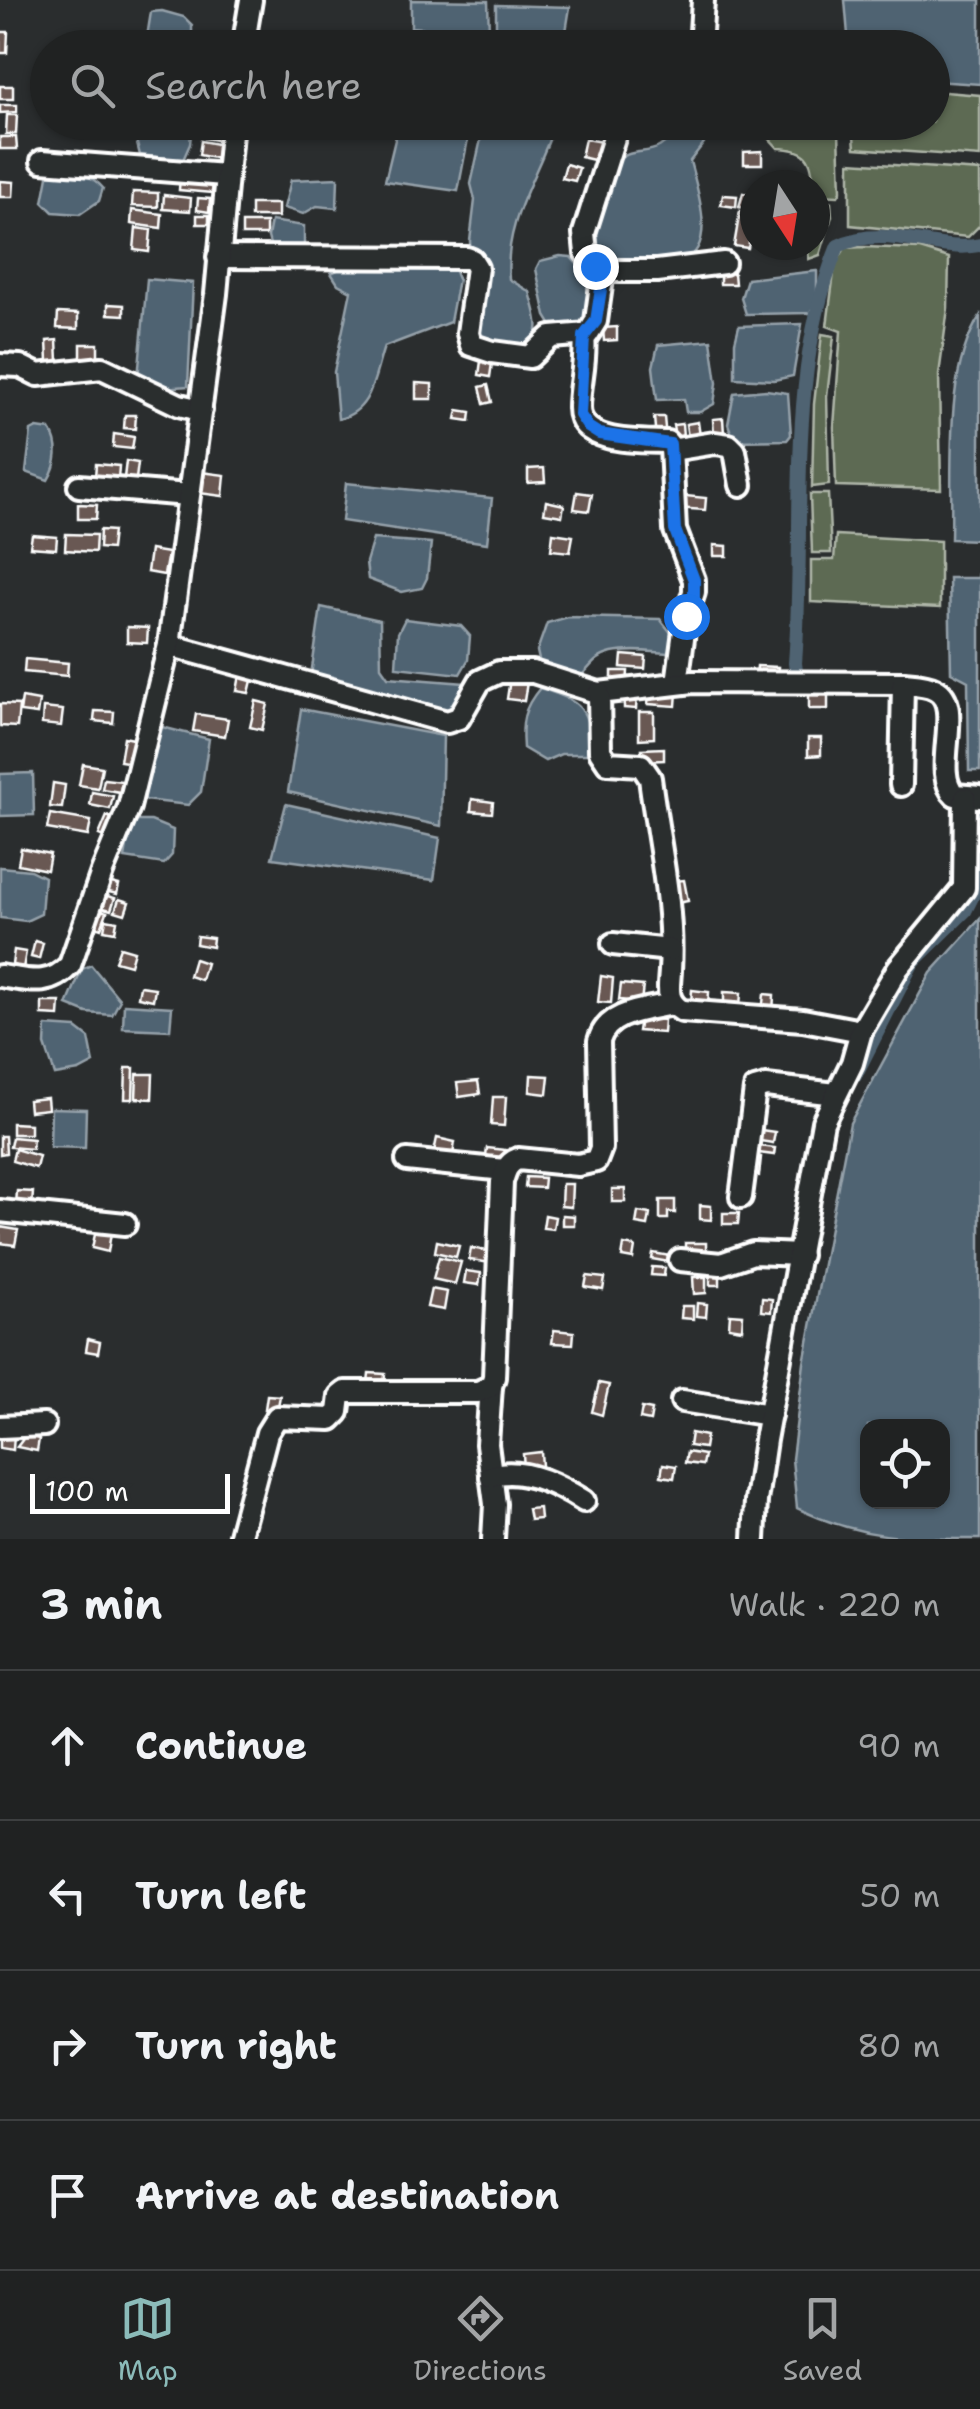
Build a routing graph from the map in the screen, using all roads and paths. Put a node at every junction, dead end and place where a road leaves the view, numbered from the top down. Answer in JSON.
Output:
{"nodes":[{"id":1,"x":251,"y":0,"type":"edge"},
{"id":2,"x":704,"y":0,"type":"edge"},
{"id":3,"x":246,"y":30,"type":"edge"},
{"id":4,"x":702,"y":30,"type":"edge"},
{"id":5,"x":230,"y":140,"type":"edge"},
{"id":6,"x":614,"y":140,"type":"edge"},
{"id":7,"x":42,"y":161,"type":"dead end"},
{"id":8,"x":225,"y":175,"type":"junction"},
{"id":9,"x":218,"y":258,"type":"junction"},
{"id":10,"x":724,"y":262,"type":"dead end"},
{"id":11,"x":603,"y":271,"type":"junction"},
{"id":12,"x":584,"y":336,"type":"junction"},
{"id":13,"x":0,"y":365,"type":"edge"},
{"id":14,"x":200,"y":410,"type":"junction"},
{"id":15,"x":672,"y":450,"type":"junction"},
{"id":16,"x":741,"y":485,"type":"dead end"},
{"id":17,"x":79,"y":486,"type":"dead end"},
{"id":18,"x":188,"y":495,"type":"junction"},
{"id":19,"x":169,"y":645,"type":"junction"},
{"id":20,"x":677,"y":682,"type":"junction"},
{"id":21,"x":902,"y":683,"type":"junction"},
{"id":22,"x":600,"y":693,"type":"junction"},
{"id":23,"x":901,"y":785,"type":"dead end"},
{"id":24,"x":973,"y":797,"type":"edge"},
{"id":25,"x":614,"y":944,"type":"dead end"},
{"id":26,"x":670,"y":950,"type":"junction"},
{"id":27,"x":0,"y":976,"type":"edge"},
{"id":28,"x":672,"y":1004,"type":"junction"},
{"id":29,"x":861,"y":1032,"type":"junction"},
{"id":30,"x":836,"y":1094,"type":"junction"},
{"id":31,"x":407,"y":1160,"type":"dead end"},
{"id":32,"x":505,"y":1170,"type":"junction"},
{"id":33,"x":742,"y":1197,"type":"dead end"},
{"id":34,"x":0,"y":1211,"type":"edge"},
{"id":35,"x":125,"y":1224,"type":"dead end"},
{"id":36,"x":800,"y":1255,"type":"junction"},
{"id":37,"x":680,"y":1260,"type":"dead end"},
{"id":38,"x":491,"y":1386,"type":"junction"},
{"id":39,"x":682,"y":1401,"type":"dead end"},
{"id":40,"x":770,"y":1414,"type":"junction"},
{"id":41,"x":44,"y":1424,"type":"dead end"},
{"id":42,"x":0,"y":1427,"type":"edge"},
{"id":43,"x":491,"y":1476,"type":"junction"},
{"id":44,"x":584,"y":1501,"type":"dead end"},
{"id":45,"x":238,"y":1539,"type":"edge"},
{"id":46,"x":494,"y":1539,"type":"edge"},
{"id":47,"x":754,"y":1539,"type":"edge"}],
"edges":[{"from":1,"to":3,"type":"street"},
{"from":2,"to":4,"type":"street"},
{"from":5,"to":8,"type":"street"},
{"from":6,"to":11,"type":"street"},
{"from":7,"to":8,"type":"street"},
{"from":8,"to":9,"type":"street"},
{"from":9,"to":12,"type":"street"},
{"from":9,"to":14,"type":"street"},
{"from":10,"to":11,"type":"street"},
{"from":11,"to":12,"type":"street"},
{"from":12,"to":15,"type":"street"},
{"from":13,"to":14,"type":"street"},
{"from":14,"to":18,"type":"street"},
{"from":15,"to":16,"type":"street"},
{"from":15,"to":20,"type":"street"},
{"from":17,"to":18,"type":"street"},
{"from":18,"to":19,"type":"street"},
{"from":19,"to":22,"type":"street"},
{"from":19,"to":27,"type":"street"},
{"from":20,"to":21,"type":"street"},
{"from":20,"to":22,"type":"street"},
{"from":21,"to":23,"type":"street"},
{"from":21,"to":24,"type":"street"},
{"from":22,"to":26,"type":"street"},
{"from":24,"to":29,"type":"street"},
{"from":25,"to":26,"type":"street"},
{"from":26,"to":28,"type":"street"},
{"from":28,"to":29,"type":"street"},
{"from":28,"to":32,"type":"street"},
{"from":29,"to":30,"type":"street"},
{"from":30,"to":33,"type":"street"},
{"from":30,"to":36,"type":"street"},
{"from":31,"to":32,"type":"street"},
{"from":32,"to":38,"type":"street"},
{"from":34,"to":35,"type":"street"},
{"from":36,"to":37,"type":"street"},
{"from":36,"to":40,"type":"street"},
{"from":38,"to":43,"type":"street"},
{"from":38,"to":45,"type":"street"},
{"from":39,"to":40,"type":"street"},
{"from":40,"to":47,"type":"street"},
{"from":41,"to":42,"type":"street"},
{"from":43,"to":44,"type":"street"},
{"from":43,"to":46,"type":"street"}]}
